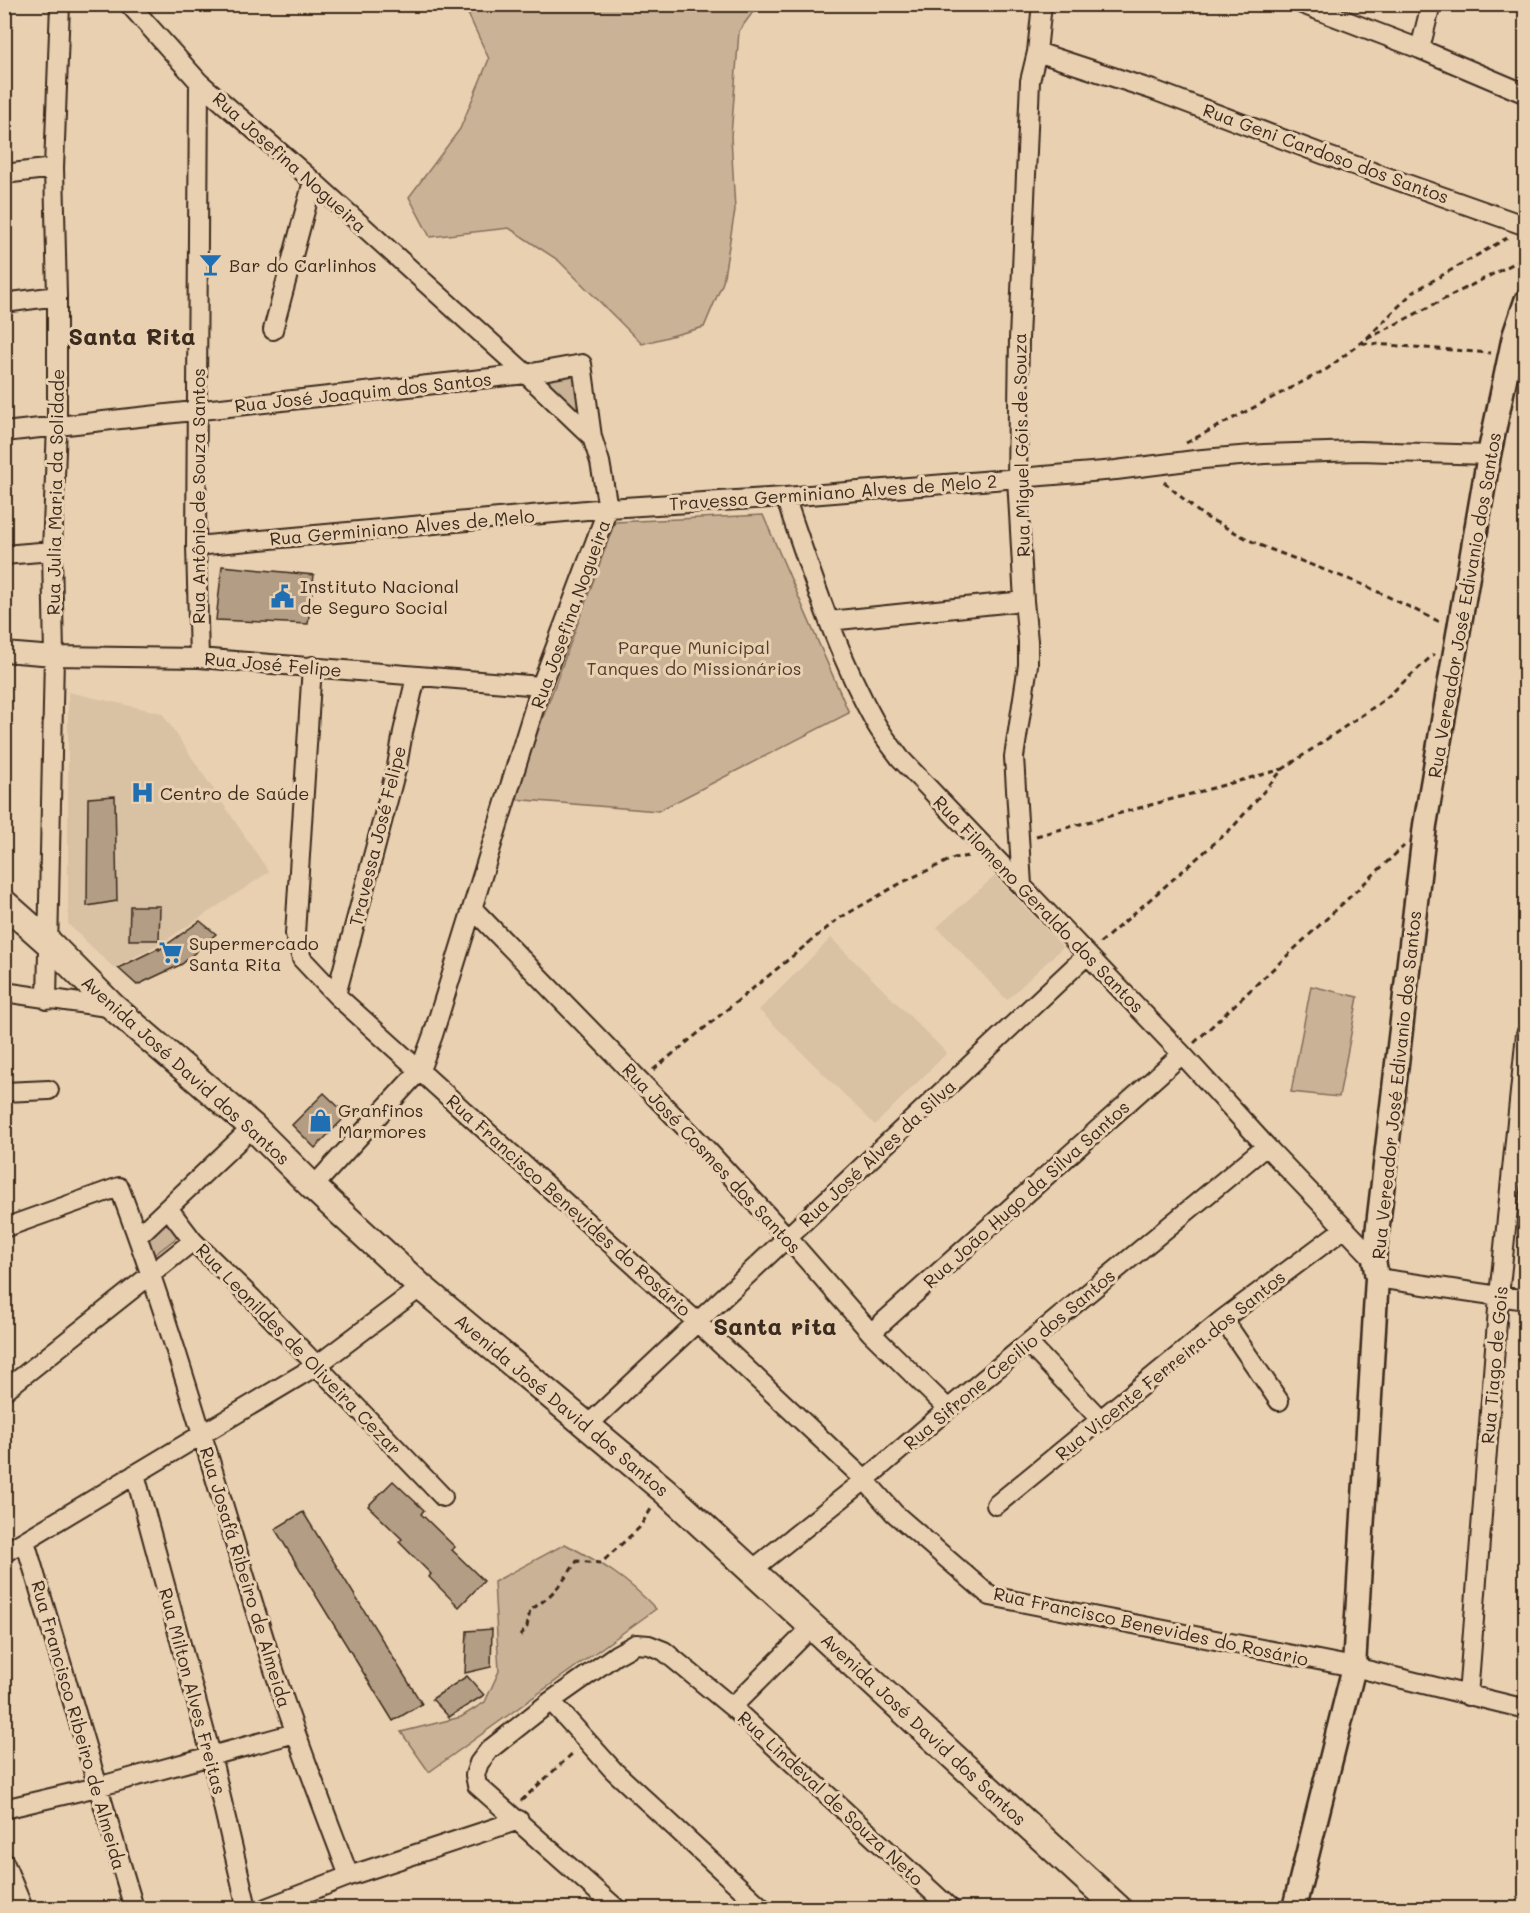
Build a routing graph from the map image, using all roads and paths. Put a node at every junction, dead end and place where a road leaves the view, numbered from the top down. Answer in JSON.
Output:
{"nodes":[{"id":1,"x":60,"y":4,"type":"edge"},
{"id":2,"x":129,"y":4,"type":"edge"},
{"id":3,"x":1042,"y":4,"type":"edge"},
{"id":4,"x":1302,"y":4,"type":"edge"},
{"id":5,"x":1431,"y":4,"type":"edge"},
{"id":6,"x":1420,"y":49,"type":"junction"},
{"id":7,"x":1037,"y":52,"type":"junction"},
{"id":8,"x":199,"y":82,"type":"junction"},
{"id":9,"x":1526,"y":94,"type":"edge"},
{"id":10,"x":54,"y":168,"type":"junction"},
{"id":11,"x":4,"y":174,"type":"edge"},
{"id":12,"x":313,"y":181,"type":"junction"},
{"id":13,"x":1521,"y":229,"type":"edge"},
{"id":14,"x":1526,"y":257,"type":"edge"},
{"id":15,"x":57,"y":296,"type":"junction"},
{"id":16,"x":1526,"y":301,"type":"edge"},
{"id":17,"x":4,"y":303,"type":"edge"},
{"id":18,"x":273,"y":330,"type":"dead end"},
{"id":19,"x":1360,"y":343,"type":"junction"},
{"id":20,"x":1510,"y":353,"type":"junction"},
{"id":21,"x":526,"y":374,"type":"junction"},
{"id":22,"x":198,"y":410,"type":"junction"},
{"id":23,"x":57,"y":426,"type":"junction"},
{"id":24,"x":4,"y":432,"type":"edge"},
{"id":25,"x":592,"y":437,"type":"junction"},
{"id":26,"x":1184,"y":445,"type":"dead end"},
{"id":27,"x":1489,"y":455,"type":"junction"},
{"id":28,"x":1017,"y":478,"type":"junction"},
{"id":29,"x":1161,"y":479,"type":"dead end"},
{"id":30,"x":785,"y":497,"type":"junction"},
{"id":31,"x":608,"y":508,"type":"junction"},
{"id":32,"x":196,"y":546,"type":"junction"},
{"id":33,"x":52,"y":551,"type":"junction"},
{"id":34,"x":4,"y":555,"type":"edge"},
{"id":35,"x":1024,"y":601,"type":"junction"},
{"id":36,"x":1461,"y":611,"type":"junction"},
{"id":37,"x":829,"y":621,"type":"junction"},
{"id":38,"x":4,"y":652,"type":"edge"},
{"id":39,"x":1435,"y":653,"type":"dead end"},
{"id":40,"x":54,"y":656,"type":"junction"},
{"id":41,"x":199,"y":658,"type":"junction"},
{"id":42,"x":312,"y":666,"type":"junction"},
{"id":43,"x":416,"y":677,"type":"junction"},
{"id":44,"x":542,"y":686,"type":"junction"},
{"id":45,"x":1283,"y":769,"type":"junction"},
{"id":46,"x":1425,"y":825,"type":"junction"},
{"id":47,"x":1019,"y":840,"type":"junction"},
{"id":48,"x":991,"y":854,"type":"junction"},
{"id":49,"x":1022,"y":885,"type":"junction"},
{"id":50,"x":4,"y":903,"type":"edge"},
{"id":51,"x":473,"y":909,"type":"junction"},
{"id":52,"x":49,"y":943,"type":"junction"},
{"id":53,"x":1087,"y":954,"type":"junction"},
{"id":54,"x":4,"y":992,"type":"edge"},
{"id":55,"x":336,"y":995,"type":"junction"},
{"id":56,"x":47,"y":1000,"type":"junction"},
{"id":57,"x":114,"y":1008,"type":"junction"},
{"id":58,"x":1526,"y":1035,"type":"edge"},
{"id":59,"x":1182,"y":1054,"type":"junction"},
{"id":60,"x":420,"y":1070,"type":"junction"},
{"id":61,"x":640,"y":1081,"type":"junction"},
{"id":62,"x":49,"y":1090,"type":"dead end"},
{"id":63,"x":4,"y":1092,"type":"edge"},
{"id":64,"x":253,"y":1127,"type":"junction"},
{"id":65,"x":1266,"y":1146,"type":"junction"},
{"id":66,"x":1518,"y":1171,"type":"edge"},
{"id":67,"x":313,"y":1187,"type":"junction"},
{"id":68,"x":168,"y":1208,"type":"junction"},
{"id":69,"x":4,"y":1228,"type":"edge"},
{"id":70,"x":1346,"y":1228,"type":"junction"},
{"id":71,"x":138,"y":1236,"type":"junction"},
{"id":72,"x":787,"y":1237,"type":"junction"},
{"id":73,"x":193,"y":1241,"type":"junction"},
{"id":74,"x":1376,"y":1269,"type":"junction"},
{"id":75,"x":150,"y":1274,"type":"junction"},
{"id":76,"x":421,"y":1287,"type":"junction"},
{"id":77,"x":1499,"y":1296,"type":"junction"},
{"id":78,"x":1526,"y":1299,"type":"edge"},
{"id":79,"x":1223,"y":1319,"type":"junction"},
{"id":80,"x":697,"y":1322,"type":"junction"},
{"id":81,"x":871,"y":1333,"type":"junction"},
{"id":82,"x":1028,"y":1343,"type":"junction"},
{"id":83,"x":316,"y":1366,"type":"junction"},
{"id":84,"x":4,"y":1392,"type":"edge"},
{"id":85,"x":1279,"y":1401,"type":"dead end"},
{"id":86,"x":948,"y":1409,"type":"junction"},
{"id":87,"x":1101,"y":1420,"type":"junction"},
{"id":88,"x":588,"y":1425,"type":"junction"},
{"id":89,"x":202,"y":1434,"type":"junction"},
{"id":90,"x":135,"y":1474,"type":"junction"},
{"id":91,"x":865,"y":1480,"type":"junction"},
{"id":92,"x":664,"y":1490,"type":"junction"},
{"id":93,"x":443,"y":1497,"type":"dead end"},
{"id":94,"x":996,"y":1505,"type":"dead end"},
{"id":95,"x":25,"y":1540,"type":"junction"},
{"id":96,"x":4,"y":1553,"type":"edge"},
{"id":97,"x":752,"y":1570,"type":"junction"},
{"id":98,"x":813,"y":1626,"type":"junction"},
{"id":99,"x":520,"y":1636,"type":"dead end"},
{"id":100,"x":1354,"y":1667,"type":"junction"},
{"id":101,"x":1468,"y":1696,"type":"junction"},
{"id":102,"x":551,"y":1701,"type":"junction"},
{"id":103,"x":732,"y":1707,"type":"junction"},
{"id":104,"x":1526,"y":1709,"type":"edge"},
{"id":105,"x":295,"y":1732,"type":"junction"},
{"id":106,"x":587,"y":1740,"type":"junction"},
{"id":107,"x":211,"y":1755,"type":"junction"},
{"id":108,"x":97,"y":1787,"type":"junction"},
{"id":109,"x":4,"y":1809,"type":"edge"},
{"id":110,"x":514,"y":1816,"type":"junction"},
{"id":111,"x":4,"y":1862,"type":"edge"},
{"id":112,"x":349,"y":1876,"type":"junction"},
{"id":113,"x":9,"y":1890,"type":"edge"},
{"id":114,"x":755,"y":1905,"type":"edge"},
{"id":115,"x":23,"y":1908,"type":"edge"},
{"id":116,"x":134,"y":1908,"type":"edge"},
{"id":117,"x":247,"y":1908,"type":"edge"},
{"id":118,"x":266,"y":1908,"type":"edge"},
{"id":119,"x":616,"y":1908,"type":"edge"},
{"id":120,"x":950,"y":1908,"type":"edge"},
{"id":121,"x":1118,"y":1908,"type":"edge"},
{"id":122,"x":1294,"y":1908,"type":"edge"}],
"edges":[{"from":1,"to":10,"type":"street","name":"Rua Julia Maria da Solidade"},
{"from":2,"to":8,"type":"street","name":"Rua Josefina Nogueira"},
{"from":3,"to":7,"type":"street","name":"Rua Miguel Góis de Souza"},
{"from":4,"to":6,"type":"street"},
{"from":5,"to":6,"type":"street"},
{"from":6,"to":9,"type":"street"},
{"from":7,"to":13,"type":"street","name":"Rua Geni Cardoso dos Santos"},
{"from":7,"to":28,"type":"street","name":"Rua Miguel Góis de Souza"},
{"from":8,"to":12,"type":"street","name":"Rua Josefina Nogueira"},
{"from":8,"to":22,"type":"street","name":"Rua Antônio de Souza Santos"},
{"from":10,"to":11,"type":"street"},
{"from":10,"to":15,"type":"street","name":"Rua Julia Maria da Solidade"},
{"from":12,"to":18,"type":"street"},
{"from":12,"to":21,"type":"street","name":"Rua Josefina Nogueira"},
{"from":13,"to":19,"type":"path"},
{"from":14,"to":19,"type":"path"},
{"from":15,"to":17,"type":"street"},
{"from":15,"to":23,"type":"street","name":"Rua Julia Maria da Solidade"},
{"from":16,"to":20,"type":"street","name":"Rua Vereador José Edivanio dos Santos"},
{"from":19,"to":20,"type":"path"},
{"from":19,"to":26,"type":"path"},
{"from":20,"to":27,"type":"street","name":"Rua Vereador José Edivanio dos Santos"},
{"from":21,"to":22,"type":"street","name":"Rua José Joaquim dos Santos"},
{"from":21,"to":25,"type":"street","name":"Rua Josefina Nogueira"},
{"from":21,"to":25,"type":"street","name":"Rua José Joaquim dos Santos"},
{"from":22,"to":23,"type":"street","name":"Rua José Joaquim dos Santos"},
{"from":22,"to":32,"type":"street","name":"Rua Antônio de Souza Santos"},
{"from":23,"to":24,"type":"street","name":"Rua José Joaquim dos Santos"},
{"from":23,"to":33,"type":"street","name":"Rua Julia Maria da Solidade"},
{"from":25,"to":31,"type":"street","name":"Rua Josefina Nogueira"},
{"from":27,"to":28,"type":"street","name":"Travessa Germiniano Alves de Melo 2"},
{"from":27,"to":36,"type":"street","name":"Rua Vereador José Edivanio dos Santos"},
{"from":28,"to":30,"type":"street","name":"Travessa Germiniano Alves de Melo 2"},
{"from":28,"to":35,"type":"street","name":"Rua Miguel Góis de Souza"},
{"from":29,"to":36,"type":"path"},
{"from":30,"to":31,"type":"street","name":"Travessa Germiniano Alves de Melo 2"},
{"from":30,"to":37,"type":"street","name":"Rua Filomeno Geraldo dos Santos"},
{"from":31,"to":32,"type":"street","name":"Rua Germiniano Alves de Melo"},
{"from":31,"to":44,"type":"street","name":"Rua Josefina Nogueira"},
{"from":32,"to":41,"type":"street","name":"Rua Antônio de Souza Santos"},
{"from":33,"to":34,"type":"street"},
{"from":33,"to":40,"type":"street","name":"Rua Julia Maria da Solidade"},
{"from":35,"to":37,"type":"street"},
{"from":35,"to":47,"type":"street","name":"Rua Miguel Góis de Souza"},
{"from":36,"to":46,"type":"street","name":"Rua Vereador José Edivanio dos Santos"},
{"from":37,"to":48,"type":"street","name":"Rua Filomeno Geraldo dos Santos"},
{"from":38,"to":40,"type":"street","name":"Rua José Felipe"},
{"from":39,"to":45,"type":"path"},
{"from":40,"to":41,"type":"street","name":"Rua José Felipe"},
{"from":40,"to":52,"type":"street","name":"Rua Julia Maria da Solidade"},
{"from":41,"to":42,"type":"street","name":"Rua José Felipe"},
{"from":42,"to":43,"type":"street","name":"Rua José Felipe"},
{"from":42,"to":55,"type":"street","name":"Rua Francisco Benevides do Rosário"},
{"from":43,"to":44,"type":"street","name":"Rua José Felipe"},
{"from":43,"to":55,"type":"street","name":"Travessa José Felipe"},
{"from":44,"to":51,"type":"street","name":"Rua Josefina Nogueira"},
{"from":45,"to":47,"type":"path"},
{"from":45,"to":53,"type":"path"},
{"from":46,"to":59,"type":"path"},
{"from":46,"to":74,"type":"street","name":"Rua Vereador José Edivanio dos Santos"},
{"from":47,"to":49,"type":"street","name":"Rua Miguel Góis de Souza"},
{"from":48,"to":49,"type":"street","name":"Rua Filomeno Geraldo dos Santos"},
{"from":48,"to":61,"type":"path"},
{"from":49,"to":53,"type":"street","name":"Rua Filomeno Geraldo dos Santos"},
{"from":50,"to":52,"type":"main road","name":"Avenida José David dos Santos"},
{"from":51,"to":60,"type":"street","name":"Rua Josefina Nogueira"},
{"from":51,"to":61,"type":"street","name":"Rua José Cosmes dos Santos"},
{"from":52,"to":56,"type":"street","name":"Rua Julia Maria da Solidade"},
{"from":52,"to":57,"type":"main road","name":"Avenida José David dos Santos"},
{"from":53,"to":59,"type":"street","name":"Rua Filomeno Geraldo dos Santos"},
{"from":53,"to":72,"type":"street","name":"Rua José Alves da Silva"},
{"from":54,"to":56,"type":"street"},
{"from":55,"to":60,"type":"street","name":"Rua Francisco Benevides do Rosário"},
{"from":56,"to":57,"type":"street"},
{"from":57,"to":64,"type":"main road","name":"Avenida José David dos Santos"},
{"from":58,"to":66,"type":"street","name":"Rua Tiago de Gois"},
{"from":59,"to":65,"type":"street","name":"Rua Filomeno Geraldo dos Santos"},
{"from":59,"to":81,"type":"street","name":"Rua João Hugo da Silva Santos"},
{"from":60,"to":67,"type":"street","name":"Rua Josefina Nogueira"},
{"from":60,"to":80,"type":"street","name":"Rua Francisco Benevides do Rosário"},
{"from":61,"to":72,"type":"street","name":"Rua José Cosmes dos Santos"},
{"from":62,"to":63,"type":"street"},
{"from":64,"to":67,"type":"main road","name":"Avenida José David dos Santos"},
{"from":64,"to":68,"type":"street"},
{"from":65,"to":70,"type":"street","name":"Rua Filomeno Geraldo dos Santos"},
{"from":65,"to":82,"type":"street","name":"Rua Sifrone Cecilio dos Santos"},
{"from":66,"to":77,"type":"street","name":"Rua Tiago de Gois"},
{"from":67,"to":76,"type":"main road","name":"Avenida José David dos Santos"},
{"from":68,"to":71,"type":"street"},
{"from":68,"to":73,"type":"street"},
{"from":69,"to":71,"type":"street","name":"Rua Josafá Ribeiro de Almeida"},
{"from":70,"to":74,"type":"street","name":"Rua Filomeno Geraldo dos Santos"},
{"from":70,"to":79,"type":"street","name":"Rua Vicente Ferreira dos Santos"},
{"from":71,"to":75,"type":"street","name":"Rua Josafá Ribeiro de Almeida"},
{"from":72,"to":80,"type":"street","name":"Rua José Alves da Silva"},
{"from":72,"to":81,"type":"street","name":"Rua José Cosmes dos Santos"},
{"from":73,"to":75,"type":"street","name":"Rua Leonildes de Oliveira Cezar"},
{"from":73,"to":83,"type":"street","name":"Rua Leonildes de Oliveira Cezar"},
{"from":74,"to":77,"type":"street"},
{"from":74,"to":100,"type":"street","name":"Rua Vereador José Edivanio dos Santos"},
{"from":75,"to":84,"type":"street","name":"Rua Leonildes de Oliveira Cezar"},
{"from":75,"to":89,"type":"street","name":"Rua Josafá Ribeiro de Almeida"},
{"from":76,"to":83,"type":"street"},
{"from":76,"to":88,"type":"main road","name":"Avenida José David dos Santos"},
{"from":77,"to":78,"type":"street"},
{"from":77,"to":101,"type":"street","name":"Rua Tiago de Gois"},
{"from":79,"to":85,"type":"street"},
{"from":79,"to":87,"type":"street","name":"Rua Vicente Ferreira dos Santos"},
{"from":80,"to":88,"type":"street","name":"Rua José Alves da Silva"},
{"from":80,"to":91,"type":"street","name":"Rua Francisco Benevides do Rosário"},
{"from":81,"to":86,"type":"street","name":"Rua José Cosmes dos Santos"},
{"from":82,"to":86,"type":"street","name":"Rua Sifrone Cecilio dos Santos"},
{"from":82,"to":87,"type":"street"},
{"from":83,"to":89,"type":"street"},
{"from":83,"to":93,"type":"street","name":"Rua Leonildes de Oliveira Cezar"},
{"from":86,"to":91,"type":"street","name":"Rua Sifrone Cecilio dos Santos"},
{"from":87,"to":94,"type":"street","name":"Rua Vicente Ferreira dos Santos"},
{"from":88,"to":92,"type":"main road","name":"Avenida José David dos Santos"},
{"from":89,"to":90,"type":"street"},
{"from":89,"to":105,"type":"street","name":"Rua Josafá Ribeiro de Almeida"},
{"from":90,"to":95,"type":"street"},
{"from":90,"to":107,"type":"street","name":"Rua Milton Alves Freitas"},
{"from":91,"to":97,"type":"street","name":"Rua Sifrone Cecilio dos Santos"},
{"from":91,"to":100,"type":"street","name":"Rua Francisco Benevides do Rosário"},
{"from":92,"to":97,"type":"main road","name":"Avenida José David dos Santos"},
{"from":92,"to":99,"type":"path"},
{"from":95,"to":96,"type":"street"},
{"from":95,"to":108,"type":"street","name":"Rua Francisco Ribeiro de Almeida"},
{"from":97,"to":98,"type":"main road","name":"Avenida José David dos Santos"},
{"from":98,"to":103,"type":"street"},
{"from":98,"to":121,"type":"main road","name":"Avenida José David dos Santos"},
{"from":100,"to":101,"type":"street","name":"Rua Francisco Benevides do Rosário"},
{"from":100,"to":122,"type":"street","name":"Rua Vereador José Edivanio dos Santos"},
{"from":101,"to":104,"type":"street","name":"Rua Francisco Benevides do Rosário"},
{"from":102,"to":103,"type":"street","name":"Rua Lindeval de Souza Neto"},
{"from":102,"to":106,"type":"street"},
{"from":102,"to":110,"type":"street","name":"Rua Lindeval de Souza Neto"},
{"from":103,"to":120,"type":"street","name":"Rua Lindeval de Souza Neto"},
{"from":105,"to":107,"type":"street"},
{"from":105,"to":112,"type":"street","name":"Rua Josafá Ribeiro de Almeida"},
{"from":106,"to":110,"type":"path"},
{"from":106,"to":114,"type":"street"},
{"from":107,"to":108,"type":"street"},
{"from":107,"to":117,"type":"street","name":"Rua Milton Alves Freitas"},
{"from":108,"to":109,"type":"street"},
{"from":108,"to":116,"type":"street","name":"Rua Francisco Ribeiro de Almeida"},
{"from":110,"to":112,"type":"street"},
{"from":110,"to":119,"type":"street"},
{"from":111,"to":113,"type":"street"},
{"from":112,"to":118,"type":"street"},
{"from":113,"to":115,"type":"street"}]}
